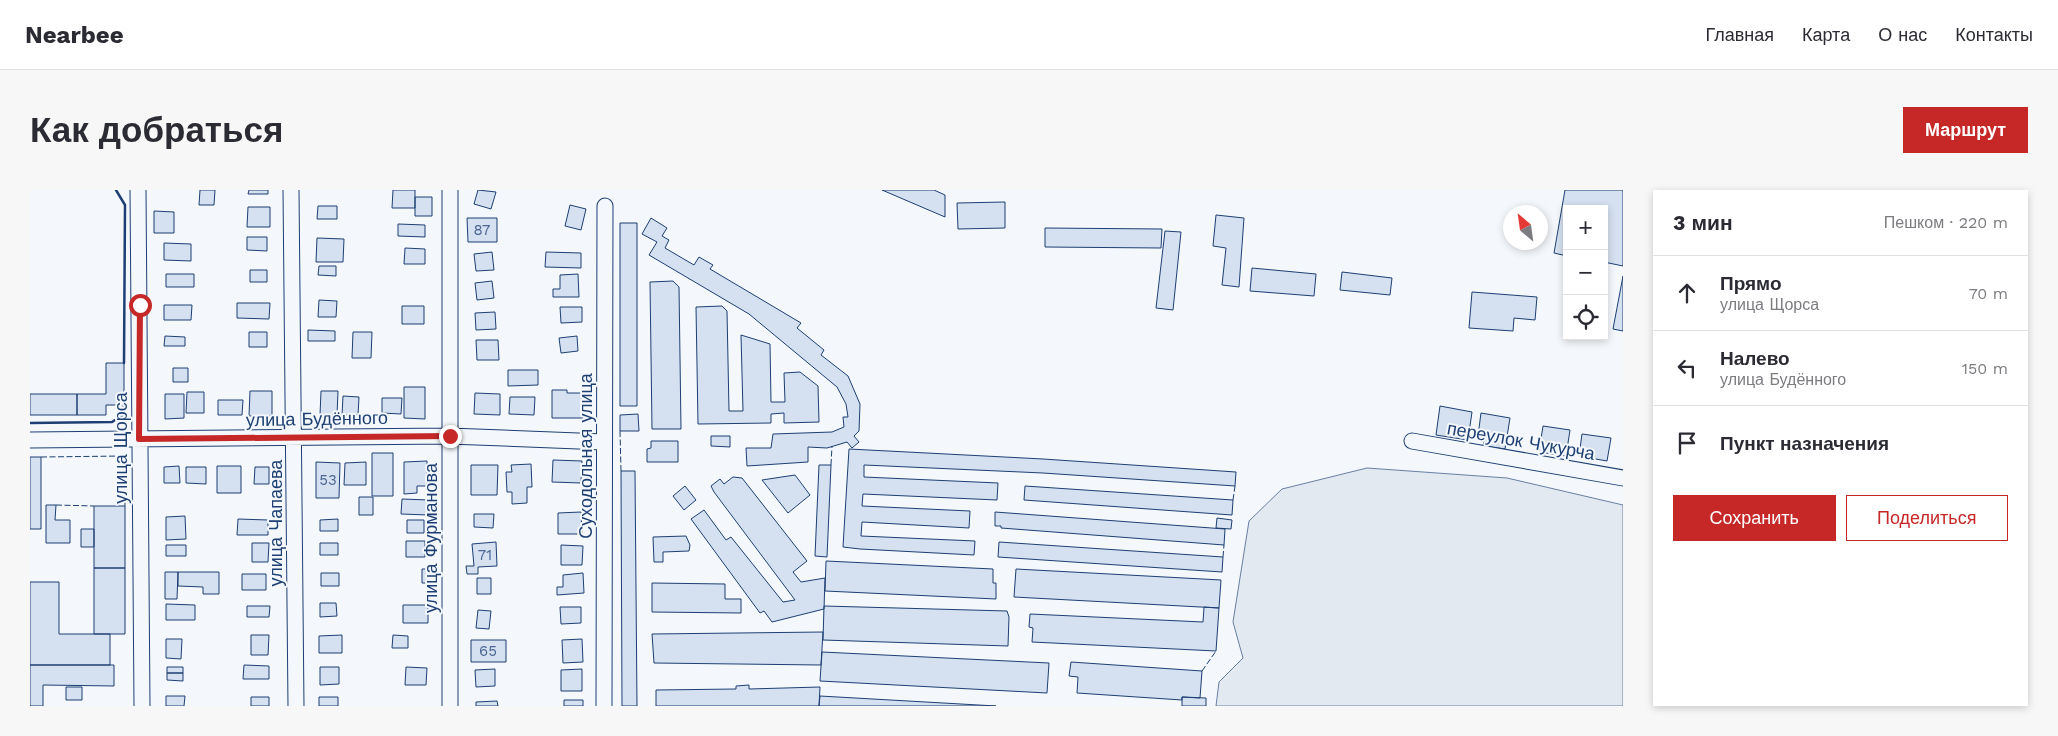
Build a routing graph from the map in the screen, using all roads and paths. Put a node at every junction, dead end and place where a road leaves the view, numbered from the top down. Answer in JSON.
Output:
{"nodes":[{"id":1,"x":138,"y":190,"type":"edge"},
{"id":2,"x":291,"y":190,"type":"edge"},
{"id":3,"x":450,"y":190,"type":"edge"},
{"id":4,"x":605,"y":206,"type":"dead end"},
{"id":5,"x":450,"y":436,"type":"junction"},
{"id":6,"x":294,"y":438,"type":"junction"},
{"id":7,"x":139,"y":439,"type":"junction"},
{"id":8,"x":30,"y":440,"type":"edge"},
{"id":9,"x":1412,"y":441,"type":"dead end"},
{"id":10,"x":604,"y":442,"type":"junction"},
{"id":11,"x":1623,"y":478,"type":"edge"},
{"id":12,"x":142,"y":706,"type":"edge"},
{"id":13,"x":296,"y":706,"type":"edge"},
{"id":14,"x":450,"y":706,"type":"edge"},
{"id":15,"x":604,"y":706,"type":"edge"}],
"edges":[{"from":1,"to":7,"type":"street","name":"улица Щорса"},
{"from":2,"to":6,"type":"street","name":"улица Чапаева"},
{"from":3,"to":5,"type":"street","name":"улица Фурманова"},
{"from":4,"to":10,"type":"street","name":"Суходольная улица"},
{"from":5,"to":6,"type":"street","name":"улица Будённого"},
{"from":5,"to":10,"type":"street","name":"улица Будённого"},
{"from":5,"to":14,"type":"street","name":"улица Фурманова"},
{"from":6,"to":7,"type":"street","name":"улица Будённого"},
{"from":6,"to":13,"type":"street","name":"улица Чапаева"},
{"from":7,"to":8,"type":"street","name":"улица Будённого"},
{"from":7,"to":12,"type":"street","name":"улица Щорса"},
{"from":9,"to":11,"type":"street","name":"переулок Чукурча"},
{"from":10,"to":15,"type":"street","name":"Суходольная улица"}]}
